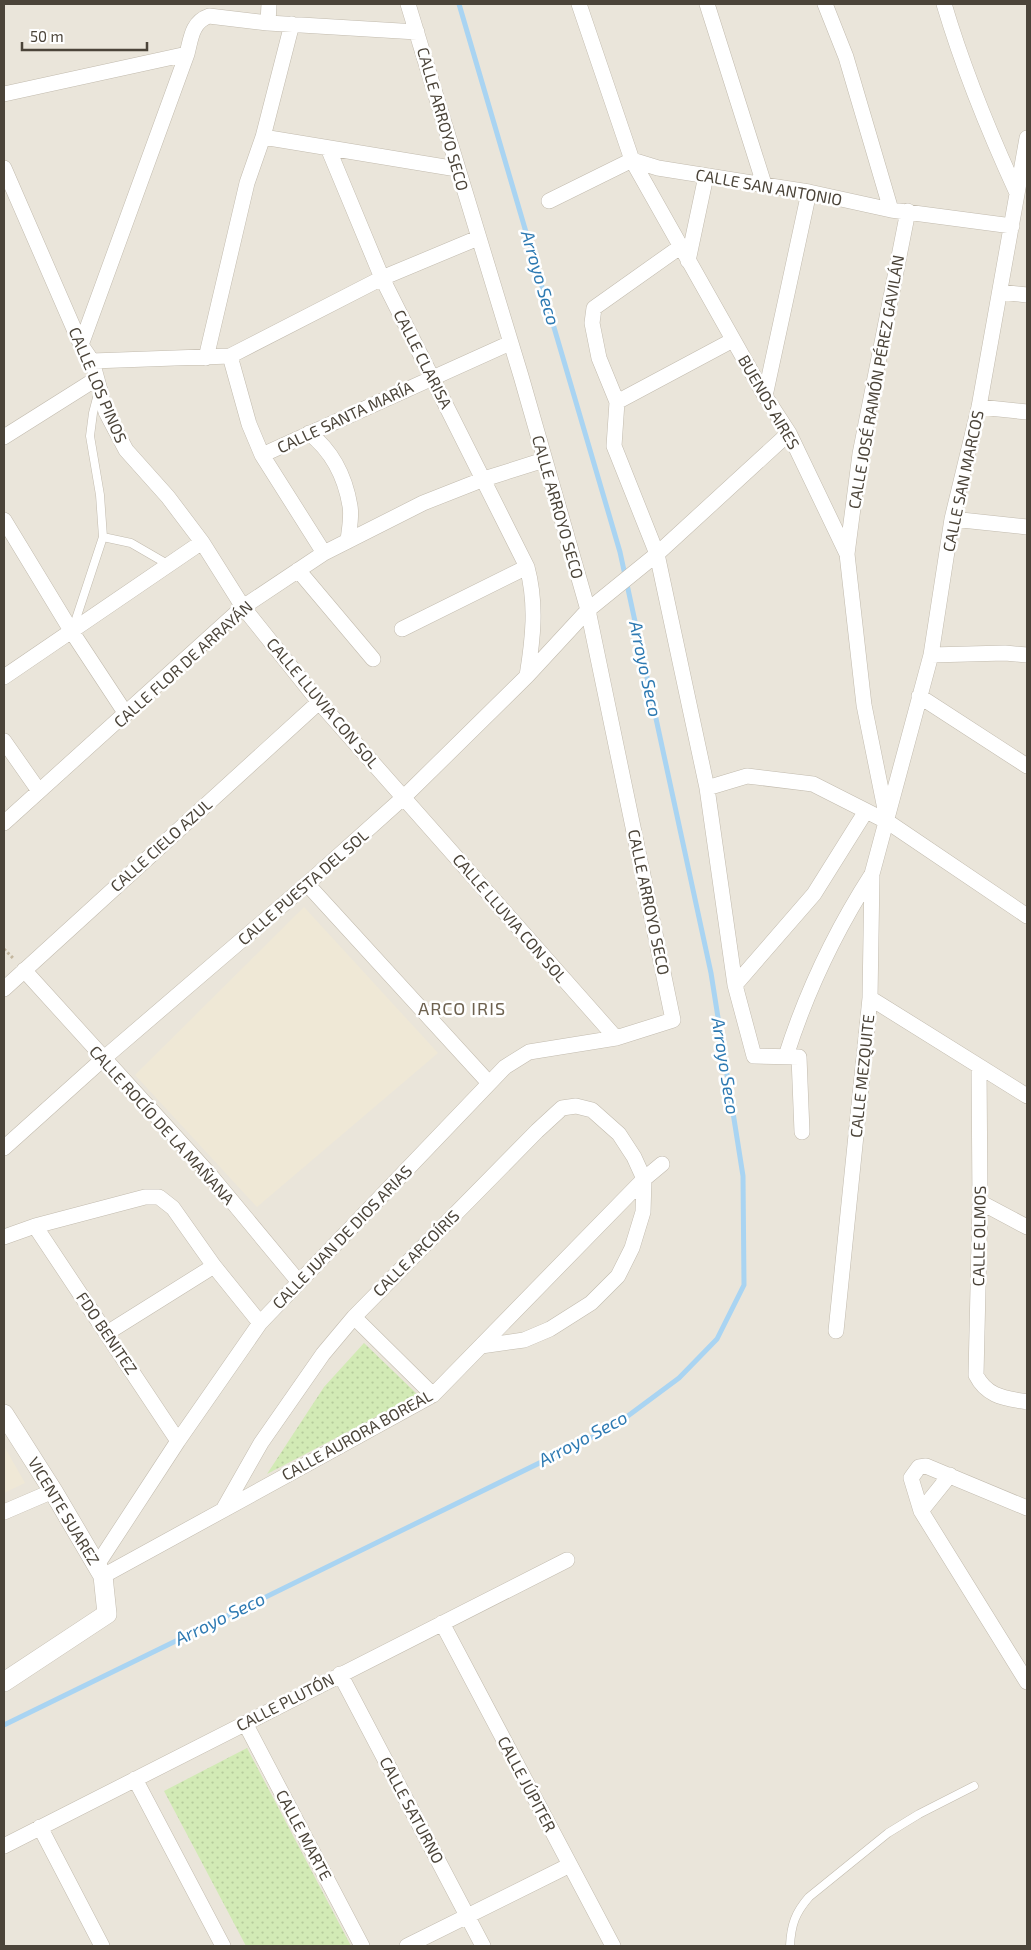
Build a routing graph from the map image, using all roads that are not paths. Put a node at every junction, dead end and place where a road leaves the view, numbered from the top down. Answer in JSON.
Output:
{"nodes":[{"id":1,"x":269,"y":4,"type":"edge"},
{"id":2,"x":408,"y":4,"type":"edge"},
{"id":3,"x":579,"y":4,"type":"edge"},
{"id":4,"x":707,"y":4,"type":"edge"},
{"id":5,"x":825,"y":4,"type":"edge"},
{"id":6,"x":944,"y":4,"type":"edge"},
{"id":7,"x":268,"y":24,"type":"junction"},
{"id":8,"x":292,"y":24,"type":"junction"},
{"id":9,"x":417,"y":32,"type":"junction"},
{"id":10,"x":187,"y":54,"type":"junction"},
{"id":11,"x":4,"y":94,"type":"edge"},
{"id":12,"x":263,"y":137,"type":"junction"},
{"id":13,"x":1027,"y":138,"type":"edge"},
{"id":14,"x":328,"y":148,"type":"junction"},
{"id":15,"x":632,"y":160,"type":"junction"},
{"id":16,"x":1024,"y":165,"type":"edge"},
{"id":17,"x":4,"y":168,"type":"edge"},
{"id":18,"x":457,"y":169,"type":"junction"},
{"id":19,"x":706,"y":176,"type":"junction"},
{"id":20,"x":764,"y":184,"type":"junction"},
{"id":21,"x":809,"y":192,"type":"junction"},
{"id":22,"x":1017,"y":193,"type":"junction"},
{"id":23,"x":548,"y":201,"type":"dead end"},
{"id":24,"x":891,"y":210,"type":"junction"},
{"id":25,"x":908,"y":211,"type":"junction"},
{"id":26,"x":1012,"y":226,"type":"junction"},
{"id":27,"x":478,"y":238,"type":"junction"},
{"id":28,"x":680,"y":246,"type":"junction"},
{"id":29,"x":688,"y":261,"type":"junction"},
{"id":30,"x":382,"y":278,"type":"junction"},
{"id":31,"x":1000,"y":292,"type":"junction"},
{"id":32,"x":1027,"y":295,"type":"edge"},
{"id":33,"x":733,"y":340,"type":"junction"},
{"id":34,"x":510,"y":343,"type":"junction"},
{"id":35,"x":81,"y":345,"type":"junction"},
{"id":36,"x":230,"y":356,"type":"junction"},
{"id":37,"x":206,"y":358,"type":"junction"},
{"id":38,"x":92,"y":361,"type":"junction"},
{"id":39,"x":432,"y":376,"type":"junction"},
{"id":40,"x":98,"y":384,"type":"junction"},
{"id":41,"x":765,"y":396,"type":"junction"},
{"id":42,"x":617,"y":402,"type":"junction"},
{"id":43,"x":979,"y":407,"type":"junction"},
{"id":44,"x":1027,"y":412,"type":"edge"},
{"id":45,"x":309,"y":433,"type":"junction"},
{"id":46,"x":789,"y":434,"type":"junction"},
{"id":47,"x":4,"y":438,"type":"edge"},
{"id":48,"x":262,"y":455,"type":"junction"},
{"id":49,"x":544,"y":460,"type":"junction"},
{"id":50,"x":484,"y":478,"type":"junction"},
{"id":51,"x":952,"y":519,"type":"junction"},
{"id":52,"x":4,"y":520,"type":"edge"},
{"id":53,"x":1027,"y":527,"type":"edge"},
{"id":54,"x":103,"y":537,"type":"junction"},
{"id":55,"x":348,"y":541,"type":"junction"},
{"id":56,"x":202,"y":542,"type":"junction"},
{"id":57,"x":324,"y":553,"type":"junction"},
{"id":58,"x":657,"y":554,"type":"junction"},
{"id":59,"x":847,"y":554,"type":"junction"},
{"id":60,"x":169,"y":565,"type":"junction"},
{"id":61,"x":527,"y":567,"type":"junction"},
{"id":62,"x":298,"y":570,"type":"junction"},
{"id":63,"x":594,"y":606,"type":"junction"},
{"id":64,"x":244,"y":607,"type":"junction"},
{"id":65,"x":402,"y":629,"type":"dead end"},
{"id":66,"x":72,"y":632,"type":"junction"},
{"id":67,"x":931,"y":655,"type":"junction"},
{"id":68,"x":1027,"y":655,"type":"edge"},
{"id":69,"x":373,"y":659,"type":"dead end"},
{"id":70,"x":527,"y":676,"type":"junction"},
{"id":71,"x":4,"y":677,"type":"edge"},
{"id":72,"x":919,"y":696,"type":"junction"},
{"id":73,"x":319,"y":702,"type":"junction"},
{"id":74,"x":126,"y":714,"type":"junction"},
{"id":75,"x":4,"y":741,"type":"edge"},
{"id":76,"x":1027,"y":766,"type":"edge"},
{"id":77,"x":707,"y":788,"type":"junction"},
{"id":78,"x":39,"y":792,"type":"junction"},
{"id":79,"x":404,"y":798,"type":"junction"},
{"id":80,"x":866,"y":811,"type":"junction"},
{"id":81,"x":888,"y":822,"type":"junction"},
{"id":82,"x":4,"y":823,"type":"edge"},
{"id":83,"x":872,"y":874,"type":"junction"},
{"id":84,"x":307,"y":884,"type":"junction"},
{"id":85,"x":1027,"y":916,"type":"edge"},
{"id":86,"x":24,"y":970,"type":"junction"},
{"id":87,"x":735,"y":985,"type":"junction"},
{"id":88,"x":4,"y":989,"type":"edge"},
{"id":89,"x":870,"y":998,"type":"junction"},
{"id":90,"x":673,"y":1020,"type":"joint"},
{"id":91,"x":616,"y":1038,"type":"junction"},
{"id":92,"x":792,"y":1056,"type":"junction"},
{"id":93,"x":103,"y":1059,"type":"junction"},
{"id":94,"x":979,"y":1066,"type":"junction"},
{"id":95,"x":490,"y":1083,"type":"junction"},
{"id":96,"x":1027,"y":1096,"type":"edge"},
{"id":97,"x":802,"y":1132,"type":"dead end"},
{"id":98,"x":4,"y":1148,"type":"edge"},
{"id":99,"x":662,"y":1164,"type":"dead end"},
{"id":100,"x":644,"y":1178,"type":"junction"},
{"id":101,"x":980,"y":1202,"type":"junction"},
{"id":102,"x":35,"y":1226,"type":"junction"},
{"id":103,"x":1027,"y":1227,"type":"edge"},
{"id":104,"x":4,"y":1237,"type":"edge"},
{"id":105,"x":214,"y":1266,"type":"junction"},
{"id":106,"x":298,"y":1281,"type":"junction"},
{"id":107,"x":354,"y":1317,"type":"junction"},
{"id":108,"x":260,"y":1323,"type":"junction"},
{"id":109,"x":836,"y":1331,"type":"dead end"},
{"id":110,"x":107,"y":1333,"type":"junction"},
{"id":111,"x":482,"y":1346,"type":"junction"},
{"id":112,"x":433,"y":1395,"type":"junction"},
{"id":113,"x":1027,"y":1402,"type":"edge"},
{"id":114,"x":4,"y":1414,"type":"edge"},
{"id":115,"x":178,"y":1441,"type":"junction"},
{"id":116,"x":950,"y":1475,"type":"junction"},
{"id":117,"x":53,"y":1491,"type":"junction"},
{"id":118,"x":1027,"y":1508,"type":"edge"},
{"id":119,"x":223,"y":1510,"type":"junction"},
{"id":120,"x":921,"y":1511,"type":"junction"},
{"id":121,"x":4,"y":1512,"type":"edge"},
{"id":122,"x":567,"y":1560,"type":"dead end"},
{"id":123,"x":100,"y":1570,"type":"junction"},
{"id":124,"x":442,"y":1623,"type":"junction"},
{"id":125,"x":340,"y":1674,"type":"junction"},
{"id":126,"x":4,"y":1682,"type":"edge"},
{"id":127,"x":1027,"y":1682,"type":"edge"},
{"id":128,"x":245,"y":1723,"type":"junction"},
{"id":129,"x":135,"y":1779,"type":"junction"},
{"id":130,"x":974,"y":1786,"type":"dead end"},
{"id":131,"x":40,"y":1827,"type":"junction"},
{"id":132,"x":4,"y":1846,"type":"edge"},
{"id":133,"x":570,"y":1865,"type":"junction"},
{"id":134,"x":467,"y":1916,"type":"junction"},
{"id":135,"x":102,"y":1946,"type":"edge"},
{"id":136,"x":223,"y":1946,"type":"edge"},
{"id":137,"x":362,"y":1946,"type":"edge"},
{"id":138,"x":407,"y":1946,"type":"edge"},
{"id":139,"x":483,"y":1946,"type":"edge"},
{"id":140,"x":613,"y":1946,"type":"edge"},
{"id":141,"x":790,"y":1946,"type":"edge"}],
"edges":[{"from":1,"to":7,"type":"street"},
{"from":2,"to":9,"type":"street","name":"CALLE ARROYO SECO"},
{"from":3,"to":15,"type":"street","name":"BUENOS AIRES"},
{"from":4,"to":20,"type":"street"},
{"from":5,"to":24,"type":"street"},
{"from":6,"to":22,"type":"street"},
{"from":7,"to":8,"type":"street"},
{"from":7,"to":10,"type":"street"},
{"from":8,"to":9,"type":"street"},
{"from":8,"to":12,"type":"street"},
{"from":9,"to":18,"type":"street","name":"CALLE ARROYO SECO"},
{"from":10,"to":11,"type":"street"},
{"from":10,"to":35,"type":"street"},
{"from":12,"to":14,"type":"street"},
{"from":12,"to":37,"type":"street"},
{"from":13,"to":16,"type":"street","name":"CALLE SAN MARCOS"},
{"from":14,"to":18,"type":"street"},
{"from":14,"to":30,"type":"street","name":"CALLE CLARISA"},
{"from":15,"to":19,"type":"street","name":"CALLE SAN ANTONIO"},
{"from":15,"to":23,"type":"street"},
{"from":15,"to":28,"type":"street","name":"BUENOS AIRES"},
{"from":16,"to":22,"type":"street","name":"CALLE SAN MARCOS"},
{"from":17,"to":35,"type":"street","name":"CALLE LOS PINOS"},
{"from":18,"to":27,"type":"street","name":"CALLE ARROYO SECO"},
{"from":19,"to":20,"type":"street","name":"CALLE SAN ANTONIO"},
{"from":19,"to":29,"type":"street"},
{"from":20,"to":21,"type":"street","name":"CALLE SAN ANTONIO"},
{"from":21,"to":24,"type":"street","name":"CALLE SAN ANTONIO"},
{"from":21,"to":41,"type":"street"},
{"from":22,"to":26,"type":"street","name":"CALLE SAN MARCOS"},
{"from":24,"to":25,"type":"street","name":"CALLE SAN ANTONIO"},
{"from":25,"to":26,"type":"street","name":"CALLE SAN ANTONIO"},
{"from":25,"to":59,"type":"street","name":"CALLE JOSÉ RAMÓN PÉREZ GAVILÁN"},
{"from":26,"to":31,"type":"street","name":"CALLE SAN MARCOS"},
{"from":27,"to":30,"type":"street"},
{"from":27,"to":34,"type":"street","name":"CALLE ARROYO SECO"},
{"from":28,"to":29,"type":"street","name":"BUENOS AIRES"},
{"from":28,"to":42,"type":"street"},
{"from":29,"to":33,"type":"street","name":"BUENOS AIRES"},
{"from":30,"to":36,"type":"street"},
{"from":30,"to":39,"type":"street","name":"CALLE CLARISA"},
{"from":31,"to":32,"type":"street"},
{"from":31,"to":43,"type":"street","name":"CALLE SAN MARCOS"},
{"from":33,"to":41,"type":"street","name":"BUENOS AIRES"},
{"from":33,"to":42,"type":"street"},
{"from":34,"to":39,"type":"street","name":"CALLE SANTA MARÍA"},
{"from":34,"to":49,"type":"street","name":"CALLE ARROYO SECO"},
{"from":35,"to":38,"type":"street","name":"CALLE LOS PINOS"},
{"from":36,"to":37,"type":"street"},
{"from":36,"to":48,"type":"street"},
{"from":37,"to":38,"type":"street"},
{"from":38,"to":40,"type":"street","name":"CALLE LOS PINOS"},
{"from":39,"to":45,"type":"street","name":"CALLE SANTA MARÍA"},
{"from":39,"to":50,"type":"street","name":"CALLE CLARISA"},
{"from":40,"to":47,"type":"street"},
{"from":40,"to":54,"type":"lane"},
{"from":40,"to":56,"type":"street","name":"CALLE LOS PINOS"},
{"from":41,"to":46,"type":"street","name":"BUENOS AIRES"},
{"from":42,"to":58,"type":"street"},
{"from":43,"to":44,"type":"street"},
{"from":43,"to":51,"type":"street","name":"CALLE SAN MARCOS"},
{"from":45,"to":48,"type":"street","name":"CALLE SANTA MARÍA"},
{"from":45,"to":55,"type":"street"},
{"from":46,"to":58,"type":"street","name":"CALLE PUESTA DEL SOL"},
{"from":46,"to":59,"type":"street","name":"BUENOS AIRES"},
{"from":48,"to":57,"type":"street"},
{"from":49,"to":50,"type":"street","name":"CALLE FLOR DE ARRAYÁN"},
{"from":49,"to":63,"type":"street","name":"CALLE ARROYO SECO"},
{"from":50,"to":55,"type":"street","name":"CALLE FLOR DE ARRAYÁN"},
{"from":50,"to":61,"type":"street","name":"CALLE CLARISA"},
{"from":51,"to":53,"type":"street"},
{"from":51,"to":67,"type":"street","name":"CALLE SAN MARCOS"},
{"from":52,"to":66,"type":"street"},
{"from":54,"to":60,"type":"lane"},
{"from":54,"to":66,"type":"lane"},
{"from":55,"to":57,"type":"street","name":"CALLE FLOR DE ARRAYÁN"},
{"from":56,"to":60,"type":"street"},
{"from":56,"to":64,"type":"street","name":"CALLE LOS PINOS"},
{"from":57,"to":62,"type":"street","name":"CALLE FLOR DE ARRAYÁN"},
{"from":58,"to":63,"type":"street","name":"CALLE PUESTA DEL SOL"},
{"from":58,"to":77,"type":"street"},
{"from":59,"to":81,"type":"street","name":"BUENOS AIRES"},
{"from":60,"to":66,"type":"street"},
{"from":61,"to":65,"type":"street"},
{"from":61,"to":70,"type":"street","name":"CALLE CLARISA"},
{"from":62,"to":64,"type":"street","name":"CALLE FLOR DE ARRAYÁN"},
{"from":62,"to":69,"type":"street"},
{"from":63,"to":70,"type":"street","name":"CALLE PUESTA DEL SOL"},
{"from":63,"to":90,"type":"street","name":"CALLE ARROYO SECO"},
{"from":64,"to":73,"type":"street","name":"CALLE LLUVIA CON SOL"},
{"from":64,"to":74,"type":"street","name":"CALLE FLOR DE ARRAYÁN"},
{"from":66,"to":71,"type":"street"},
{"from":66,"to":74,"type":"street"},
{"from":67,"to":68,"type":"street"},
{"from":67,"to":72,"type":"street","name":"CALLE SAN MARCOS"},
{"from":70,"to":79,"type":"street","name":"CALLE PUESTA DEL SOL"},
{"from":72,"to":76,"type":"street"},
{"from":72,"to":81,"type":"street","name":"CALLE SAN MARCOS"},
{"from":73,"to":79,"type":"street","name":"CALLE LLUVIA CON SOL"},
{"from":73,"to":86,"type":"street","name":"CALLE CIELO AZUL"},
{"from":74,"to":78,"type":"street","name":"CALLE FLOR DE ARRAYÁN"},
{"from":75,"to":78,"type":"street"},
{"from":77,"to":80,"type":"street"},
{"from":77,"to":87,"type":"street"},
{"from":78,"to":82,"type":"street","name":"CALLE FLOR DE ARRAYÁN"},
{"from":79,"to":84,"type":"street","name":"CALLE PUESTA DEL SOL"},
{"from":79,"to":91,"type":"street","name":"CALLE LLUVIA CON SOL"},
{"from":80,"to":81,"type":"street"},
{"from":80,"to":87,"type":"street"},
{"from":81,"to":83,"type":"street","name":"CALLE MEZQUITE"},
{"from":81,"to":85,"type":"street"},
{"from":83,"to":89,"type":"street","name":"CALLE MEZQUITE"},
{"from":83,"to":92,"type":"street"},
{"from":84,"to":93,"type":"street","name":"CALLE PUESTA DEL SOL"},
{"from":84,"to":95,"type":"street"},
{"from":86,"to":88,"type":"street","name":"CALLE CIELO AZUL"},
{"from":86,"to":93,"type":"street","name":"CALLE ROCÍO DE LA MAÑANA"},
{"from":87,"to":92,"type":"street"},
{"from":89,"to":94,"type":"street"},
{"from":89,"to":109,"type":"street","name":"CALLE MEZQUITE"},
{"from":90,"to":91,"type":"street","name":"CALLE JUAN DE DIOS ARIAS"},
{"from":91,"to":95,"type":"street","name":"CALLE JUAN DE DIOS ARIAS"},
{"from":92,"to":97,"type":"street"},
{"from":93,"to":98,"type":"street","name":"CALLE PUESTA DEL SOL"},
{"from":93,"to":106,"type":"street","name":"CALLE ROCÍO DE LA MAÑANA"},
{"from":94,"to":96,"type":"street"},
{"from":94,"to":101,"type":"street","name":"CALLE OLMOS"},
{"from":95,"to":106,"type":"street","name":"CALLE JUAN DE DIOS ARIAS"},
{"from":99,"to":100,"type":"street","name":"CALLE AURORA BOREAL"},
{"from":100,"to":107,"type":"street","name":"CALLE ARCOÍRIS"},
{"from":100,"to":111,"type":"street","name":"CALLE AURORA BOREAL"},
{"from":100,"to":111,"type":"street"},
{"from":101,"to":103,"type":"street"},
{"from":101,"to":113,"type":"street","name":"CALLE OLMOS"},
{"from":102,"to":104,"type":"street"},
{"from":102,"to":105,"type":"street"},
{"from":102,"to":110,"type":"street","name":"FDO BENITEZ"},
{"from":105,"to":108,"type":"street"},
{"from":105,"to":110,"type":"street"},
{"from":106,"to":108,"type":"street","name":"CALLE JUAN DE DIOS ARIAS"},
{"from":107,"to":112,"type":"street"},
{"from":107,"to":119,"type":"street","name":"CALLE ARCOÍRIS"},
{"from":108,"to":115,"type":"street","name":"CALLE JUAN DE DIOS ARIAS"},
{"from":110,"to":115,"type":"street","name":"FDO BENITEZ"},
{"from":111,"to":112,"type":"street","name":"CALLE AURORA BOREAL"},
{"from":112,"to":119,"type":"street","name":"CALLE AURORA BOREAL"},
{"from":114,"to":117,"type":"street","name":"VICENTE SUAREZ"},
{"from":115,"to":123,"type":"street","name":"CALLE JUAN DE DIOS ARIAS"},
{"from":116,"to":118,"type":"street"},
{"from":116,"to":120,"type":"street"},
{"from":116,"to":120,"type":"street"},
{"from":117,"to":121,"type":"street"},
{"from":117,"to":123,"type":"street","name":"VICENTE SUAREZ"},
{"from":119,"to":123,"type":"street","name":"CALLE AURORA BOREAL"},
{"from":120,"to":127,"type":"street"},
{"from":122,"to":124,"type":"street","name":"CALLE PLUTÓN"},
{"from":123,"to":126,"type":"street","name":"VICENTE SUAREZ"},
{"from":124,"to":125,"type":"street","name":"CALLE PLUTÓN"},
{"from":124,"to":133,"type":"street","name":"CALLE JÚPITER"},
{"from":125,"to":128,"type":"street","name":"CALLE PLUTÓN"},
{"from":125,"to":134,"type":"street","name":"CALLE SATURNO"},
{"from":128,"to":129,"type":"street","name":"CALLE PLUTÓN"},
{"from":128,"to":137,"type":"street","name":"CALLE MARTE"},
{"from":129,"to":131,"type":"street","name":"CALLE PLUTÓN"},
{"from":129,"to":136,"type":"street"},
{"from":130,"to":141,"type":"lane"},
{"from":131,"to":132,"type":"street","name":"CALLE PLUTÓN"},
{"from":131,"to":135,"type":"street"},
{"from":133,"to":134,"type":"street"},
{"from":133,"to":140,"type":"street","name":"CALLE JÚPITER"},
{"from":134,"to":138,"type":"street"},
{"from":134,"to":139,"type":"street","name":"CALLE SATURNO"}]}
